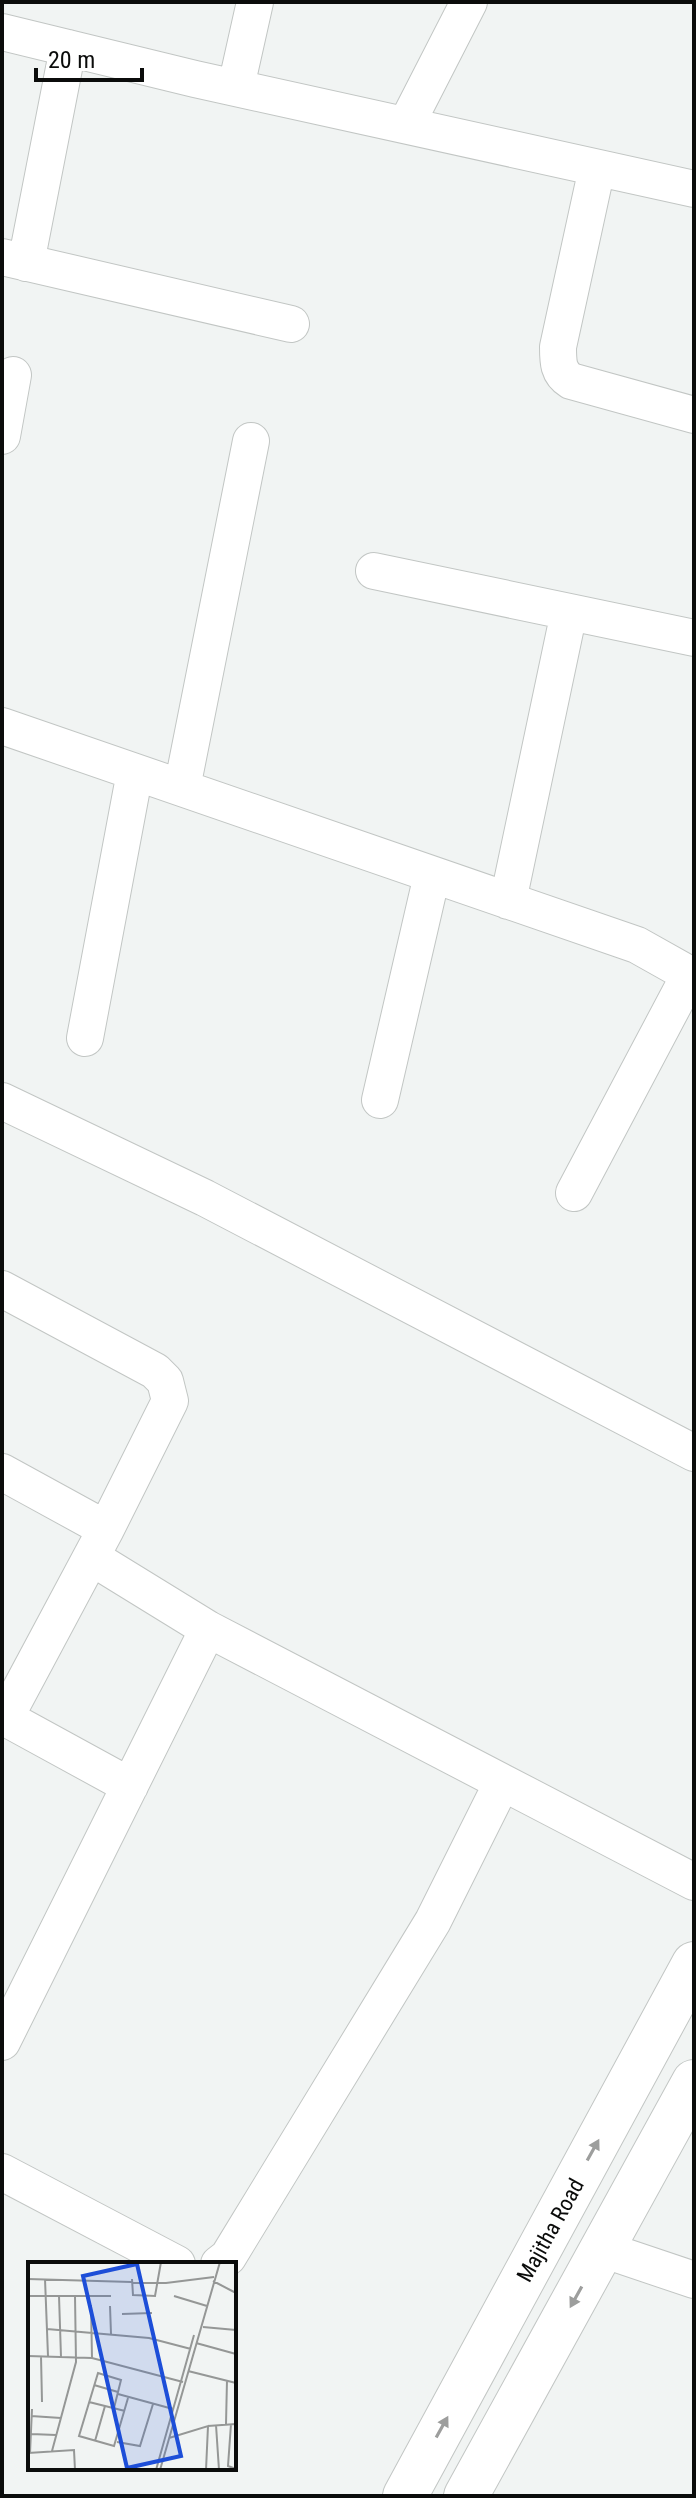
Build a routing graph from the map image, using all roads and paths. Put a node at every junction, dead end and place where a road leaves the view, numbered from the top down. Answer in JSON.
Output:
{"nodes":[{"id":1,"x":255,"y":2,"type":"edge"},
{"id":2,"x":469,"y":2,"type":"edge"},
{"id":3,"x":2,"y":32,"type":"edge"},
{"id":4,"x":68,"y":48,"type":"junction"},
{"id":5,"x":236,"y":87,"type":"junction"},
{"id":6,"x":406,"y":125,"type":"junction"},
{"id":7,"x":597,"y":168,"type":"junction"},
{"id":8,"x":694,"y":189,"type":"edge"},
{"id":9,"x":14,"y":260,"type":"edge"},
{"id":10,"x":291,"y":324,"type":"dead end"},
{"id":11,"x":13,"y":375,"type":"dead end"},
{"id":12,"x":694,"y":415,"type":"edge"},
{"id":13,"x":2,"y":436,"type":"edge"},
{"id":14,"x":251,"y":441,"type":"dead end"},
{"id":15,"x":374,"y":571,"type":"dead end"},
{"id":16,"x":569,"y":612,"type":"junction"},
{"id":17,"x":694,"y":638,"type":"edge"},
{"id":18,"x":2,"y":726,"type":"edge"},
{"id":19,"x":135,"y":772,"type":"junction"},
{"id":20,"x":182,"y":788,"type":"junction"},
{"id":21,"x":432,"y":875,"type":"junction"},
{"id":22,"x":508,"y":901,"type":"junction"},
{"id":23,"x":692,"y":976,"type":"edge"},
{"id":24,"x":85,"y":1038,"type":"dead end"},
{"id":25,"x":380,"y":1100,"type":"dead end"},
{"id":26,"x":2,"y":1101,"type":"edge"},
{"id":27,"x":574,"y":1193,"type":"dead end"},
{"id":28,"x":2,"y":1289,"type":"edge"},
{"id":29,"x":694,"y":1453,"type":"edge"},
{"id":30,"x":2,"y":1472,"type":"edge"},
{"id":31,"x":99,"y":1543,"type":"junction"},
{"id":32,"x":208,"y":1629,"type":"junction"},
{"id":33,"x":4,"y":1717,"type":"edge"},
{"id":34,"x":502,"y":1783,"type":"junction"},
{"id":35,"x":130,"y":1786,"type":"junction"},
{"id":36,"x":694,"y":1882,"type":"edge"},
{"id":37,"x":694,"y":1964,"type":"edge"},
{"id":38,"x":2,"y":2042,"type":"edge"},
{"id":39,"x":694,"y":2082,"type":"edge"},
{"id":40,"x":2,"y":2172,"type":"edge"},
{"id":41,"x":602,"y":2249,"type":"junction"},
{"id":42,"x":173,"y":2262,"type":"edge"},
{"id":43,"x":222,"y":2262,"type":"edge"},
{"id":44,"x":694,"y":2280,"type":"edge"},
{"id":45,"x":405,"y":2496,"type":"edge"},
{"id":46,"x":466,"y":2496,"type":"edge"}],
"edges":[{"from":1,"to":5,"type":"street"},
{"from":2,"to":6,"type":"street"},
{"from":3,"to":4,"type":"street"},
{"from":4,"to":5,"type":"street"},
{"from":4,"to":9,"type":"street"},
{"from":5,"to":6,"type":"street"},
{"from":6,"to":7,"type":"street"},
{"from":7,"to":8,"type":"street"},
{"from":7,"to":12,"type":"street"},
{"from":9,"to":10,"type":"street"},
{"from":11,"to":13,"type":"street"},
{"from":14,"to":20,"type":"street"},
{"from":15,"to":16,"type":"street"},
{"from":16,"to":17,"type":"street"},
{"from":16,"to":22,"type":"street"},
{"from":18,"to":19,"type":"street"},
{"from":19,"to":20,"type":"street"},
{"from":19,"to":24,"type":"street"},
{"from":20,"to":21,"type":"street"},
{"from":21,"to":22,"type":"street"},
{"from":21,"to":25,"type":"street"},
{"from":22,"to":23,"type":"street"},
{"from":23,"to":27,"type":"street"},
{"from":26,"to":29,"type":"street"},
{"from":28,"to":31,"type":"street"},
{"from":30,"to":31,"type":"street"},
{"from":31,"to":32,"type":"street"},
{"from":31,"to":33,"type":"street"},
{"from":32,"to":34,"type":"street"},
{"from":32,"to":35,"type":"street"},
{"from":33,"to":35,"type":"street"},
{"from":34,"to":36,"type":"street"},
{"from":34,"to":43,"type":"street"},
{"from":35,"to":38,"type":"street"},
{"from":45,"to":37,"type":"main road","name":"Majitha Road","one_way":true},
{"from":39,"to":41,"type":"main road"},
{"from":40,"to":42,"type":"street"},
{"from":41,"to":44,"type":"street"},
{"from":41,"to":46,"type":"main road","one_way":true}]}
